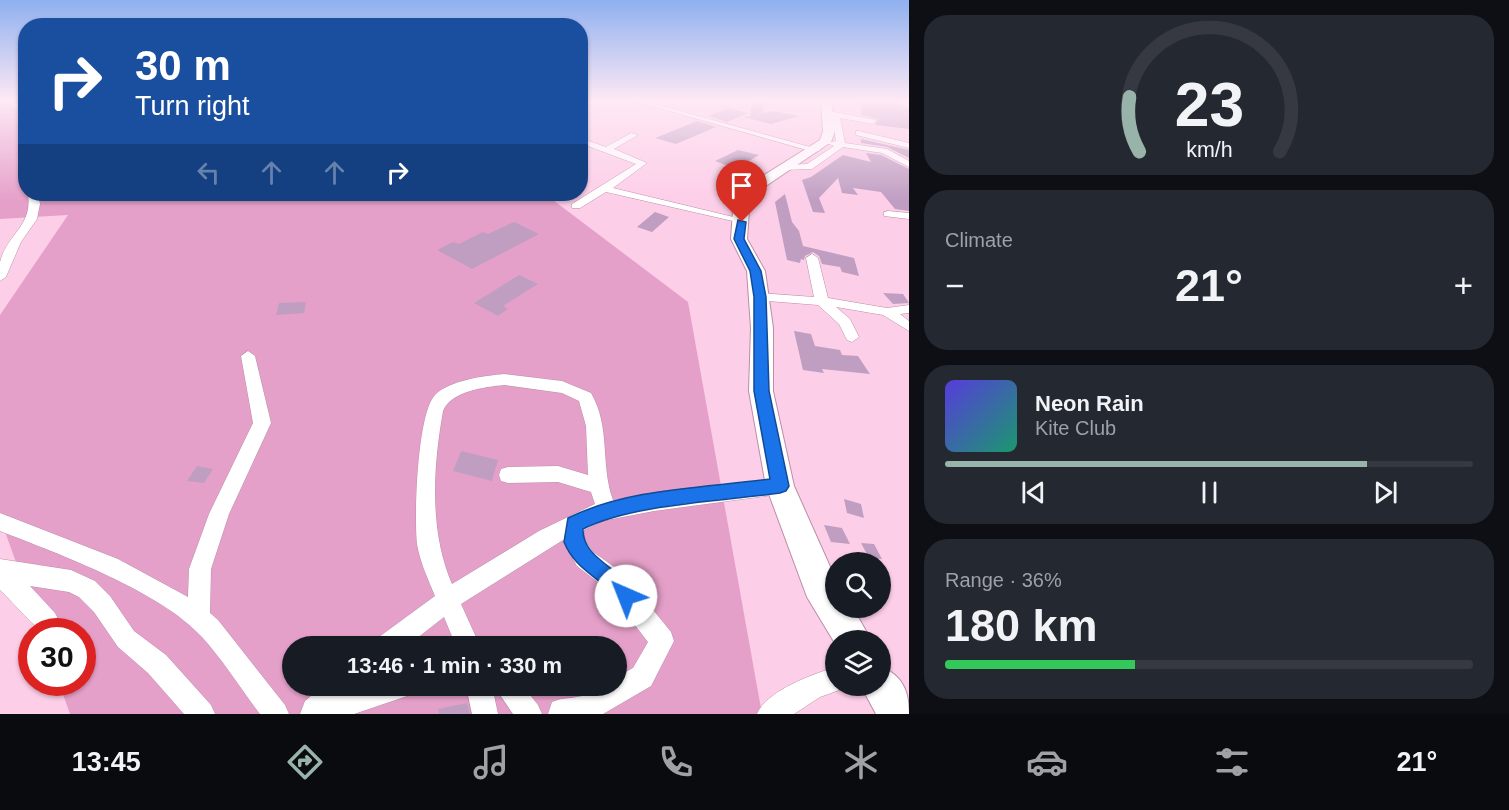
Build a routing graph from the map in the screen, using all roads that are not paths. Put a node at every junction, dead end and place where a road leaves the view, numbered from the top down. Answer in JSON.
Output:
{"nodes":[{"id":1,"x":778,"y":134,"type":"edge"},
{"id":2,"x":829,"y":134,"type":"edge"},
{"id":3,"x":863,"y":134,"type":"edge"},
{"id":4,"x":634,"y":135,"type":"dead end"},
{"id":5,"x":588,"y":142,"type":"edge"},
{"id":6,"x":828,"y":146,"type":"junction"},
{"id":7,"x":909,"y":148,"type":"edge"},
{"id":8,"x":608,"y":149,"type":"junction"},
{"id":9,"x":884,"y":151,"type":"junction"},
{"id":10,"x":909,"y":164,"type":"edge"},
{"id":11,"x":605,"y":189,"type":"junction"},
{"id":12,"x":588,"y":199,"type":"edge"},
{"id":13,"x":34,"y":201,"type":"edge"},
{"id":14,"x":585,"y":201,"type":"edge"},
{"id":15,"x":576,"y":206,"type":"dead end"},
{"id":16,"x":888,"y":214,"type":"dead end"},
{"id":17,"x":909,"y":216,"type":"edge"},
{"id":18,"x":742,"y":222,"type":"junction"},
{"id":19,"x":812,"y":258,"type":"dead end"},
{"id":20,"x":0,"y":277,"type":"edge"},
{"id":21,"x":760,"y":297,"type":"junction"},
{"id":22,"x":822,"y":302,"type":"junction"},
{"id":23,"x":909,"y":309,"type":"edge"},
{"id":24,"x":887,"y":312,"type":"junction"},
{"id":25,"x":909,"y":327,"type":"edge"},
{"id":26,"x":852,"y":337,"type":"dead end"},
{"id":27,"x":248,"y":356,"type":"dead end"},
{"id":28,"x":508,"y":476,"type":"dead end"},
{"id":29,"x":598,"y":486,"type":"junction"},
{"id":30,"x":780,"y":486,"type":"junction"},
{"id":31,"x":607,"y":510,"type":"junction"},
{"id":32,"x":0,"y":522,"type":"edge"},
{"id":33,"x":574,"y":524,"type":"junction"},
{"id":34,"x":0,"y":570,"type":"edge"},
{"id":35,"x":0,"y":576,"type":"edge"},
{"id":36,"x":449,"y":599,"type":"junction"},
{"id":37,"x":198,"y":617,"type":"junction"},
{"id":38,"x":44,"y":618,"type":"edge"},
{"id":39,"x":847,"y":630,"type":"edge"},
{"id":40,"x":401,"y":636,"type":"edge"},
{"id":41,"x":464,"y":636,"type":"edge"},
{"id":42,"x":825,"y":682,"type":"edge"},
{"id":43,"x":331,"y":696,"type":"edge"},
{"id":44,"x":369,"y":696,"type":"edge"},
{"id":45,"x":481,"y":696,"type":"edge"},
{"id":46,"x":515,"y":696,"type":"edge"},
{"id":47,"x":887,"y":696,"type":"edge"},
{"id":48,"x":202,"y":714,"type":"edge"},
{"id":49,"x":276,"y":714,"type":"edge"},
{"id":50,"x":311,"y":714,"type":"edge"},
{"id":51,"x":485,"y":714,"type":"edge"},
{"id":52,"x":529,"y":714,"type":"edge"},
{"id":53,"x":561,"y":714,"type":"edge"},
{"id":54,"x":770,"y":714,"type":"edge"},
{"id":55,"x":899,"y":714,"type":"edge"}],
"edges":[{"from":1,"to":6,"type":"street"},
{"from":2,"to":6,"type":"highway"},
{"from":3,"to":7,"type":"street"},
{"from":4,"to":8,"type":"street"},
{"from":5,"to":8,"type":"street"},
{"from":6,"to":9,"type":"street"},
{"from":6,"to":18,"type":"highway"},
{"from":7,"to":9,"type":"street"},
{"from":8,"to":11,"type":"street"},
{"from":9,"to":10,"type":"street"},
{"from":11,"to":12,"type":"street"},
{"from":11,"to":18,"type":"street"},
{"from":13,"to":20,"type":"street"},
{"from":14,"to":15,"type":"street"},
{"from":16,"to":17,"type":"street"},
{"from":18,"to":21,"type":"highway"},
{"from":19,"to":22,"type":"street"},
{"from":21,"to":22,"type":"street"},
{"from":21,"to":30,"type":"highway"},
{"from":22,"to":24,"type":"street"},
{"from":22,"to":26,"type":"street"},
{"from":23,"to":24,"type":"street"},
{"from":24,"to":25,"type":"street"},
{"from":27,"to":37,"type":"street"},
{"from":28,"to":29,"type":"street"},
{"from":29,"to":31,"type":"street"},
{"from":29,"to":36,"type":"street"},
{"from":30,"to":31,"type":"street"},
{"from":30,"to":39,"type":"highway"},
{"from":31,"to":33,"type":"street"},
{"from":32,"to":37,"type":"street"},
{"from":33,"to":36,"type":"street"},
{"from":33,"to":53,"type":"street"},
{"from":34,"to":48,"type":"street"},
{"from":35,"to":38,"type":"street"},
{"from":36,"to":40,"type":"street"},
{"from":36,"to":41,"type":"street"},
{"from":37,"to":49,"type":"street"},
{"from":42,"to":54,"type":"street"},
{"from":43,"to":50,"type":"street"},
{"from":44,"to":50,"type":"street"},
{"from":45,"to":51,"type":"street"},
{"from":46,"to":52,"type":"street"},
{"from":47,"to":55,"type":"highway"}]}
